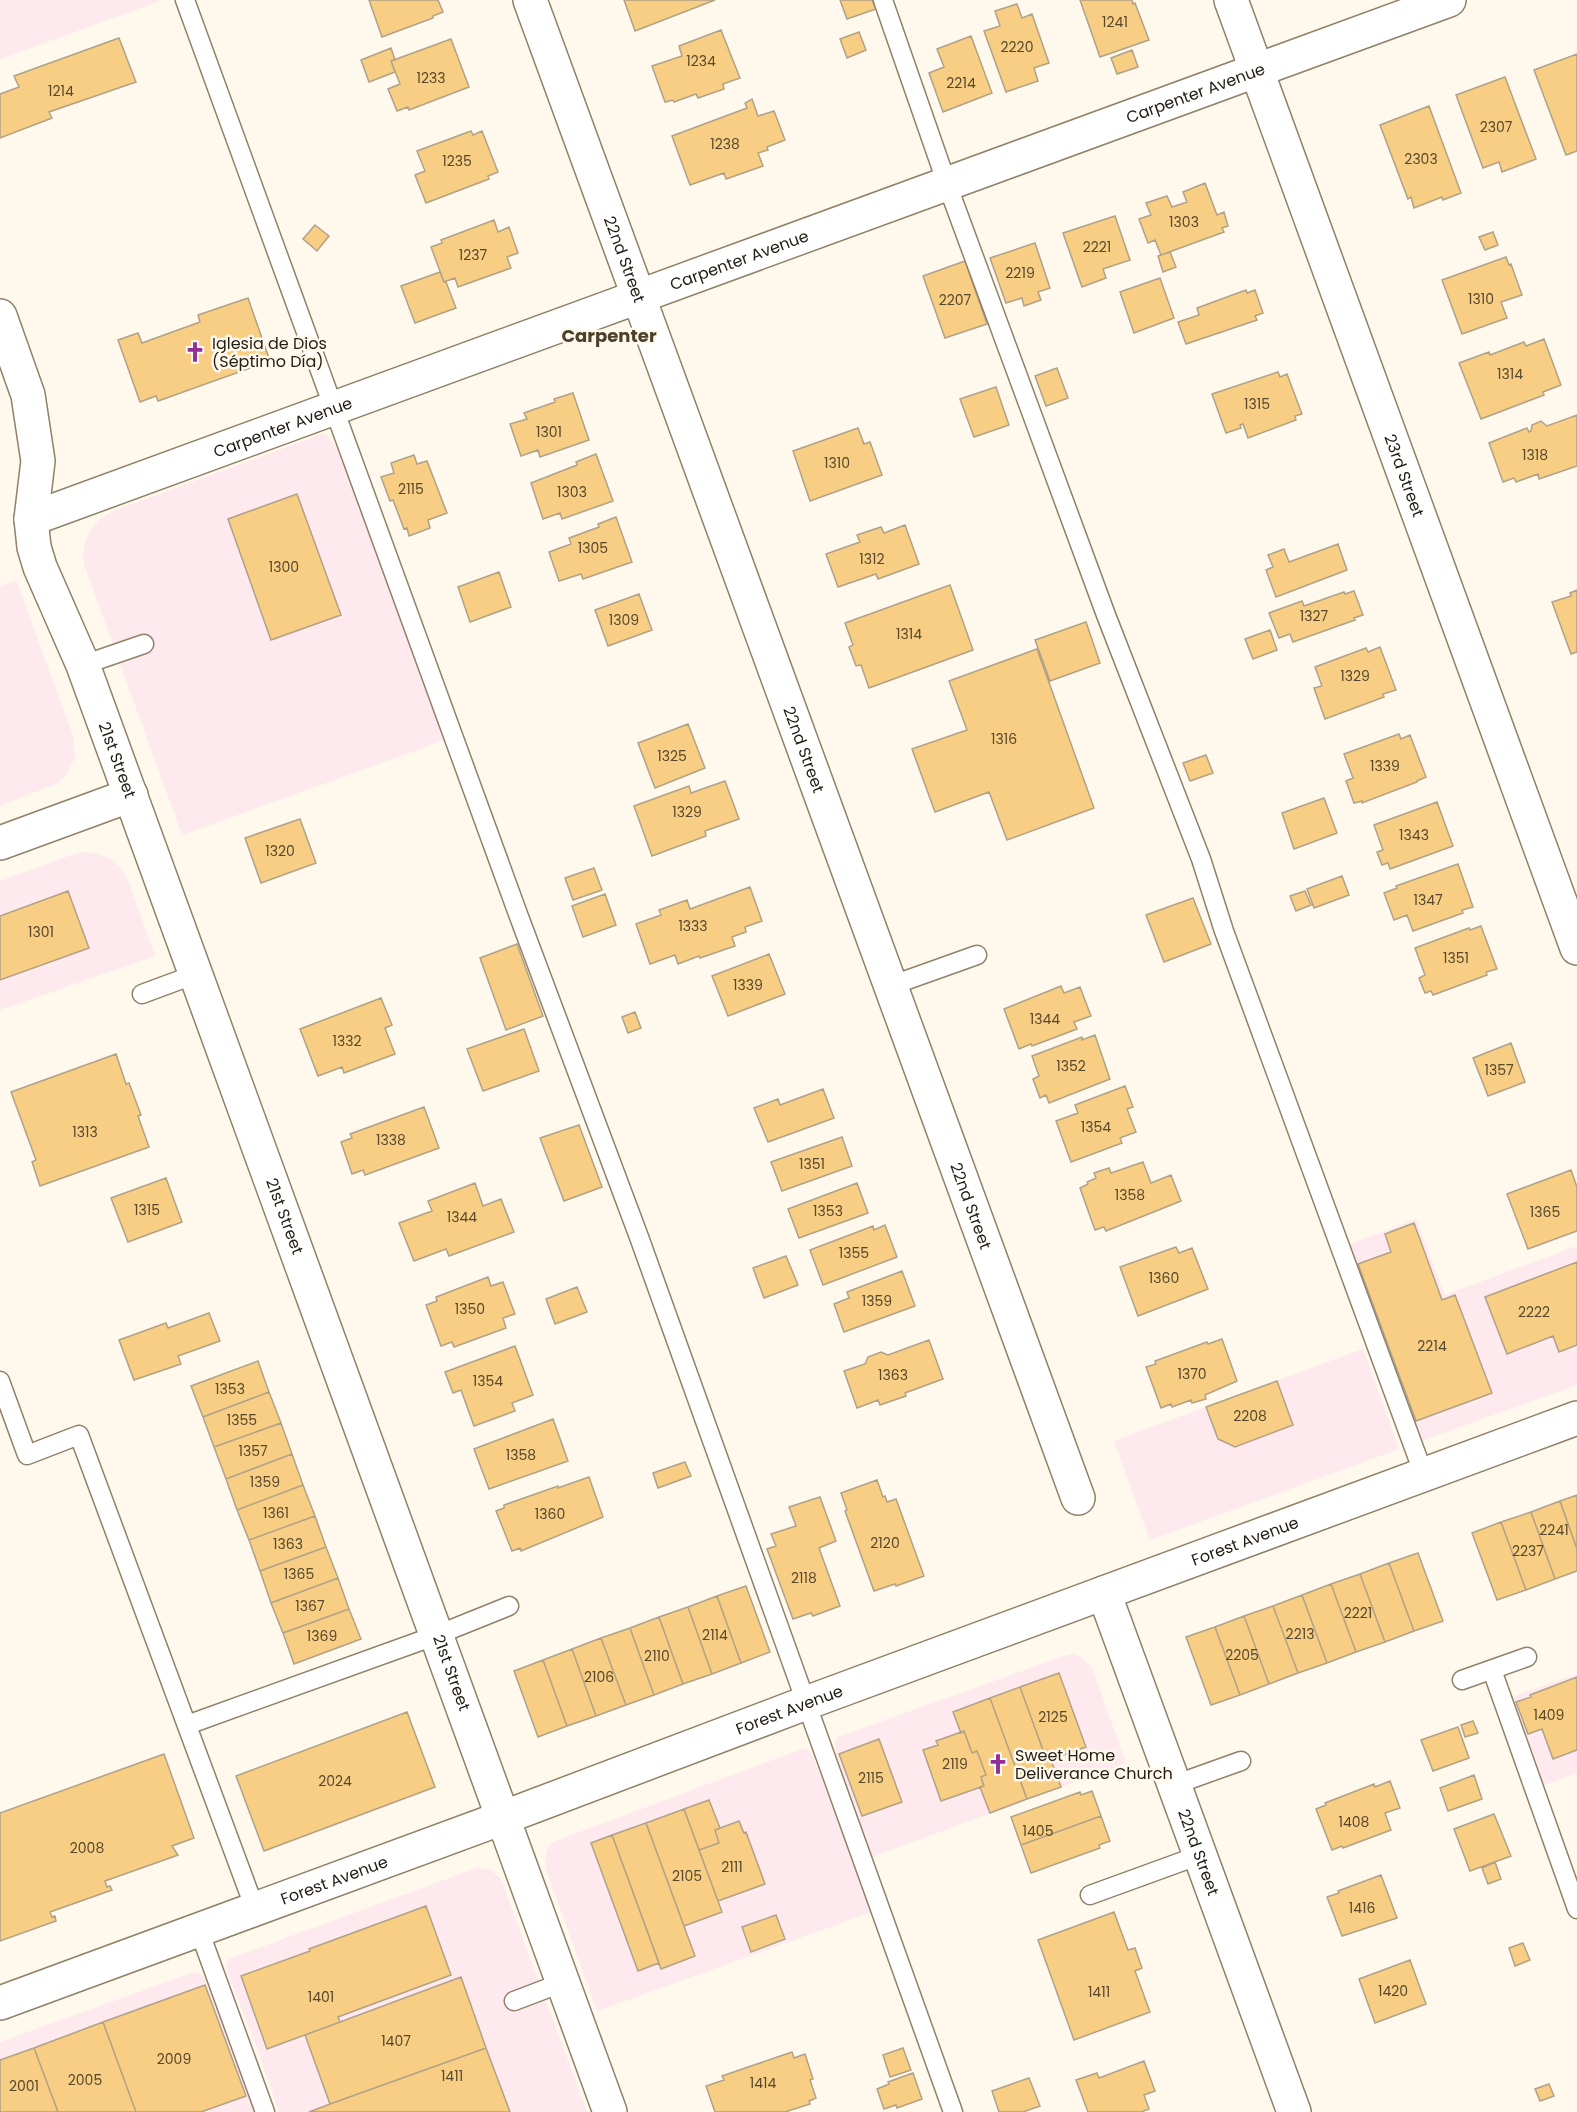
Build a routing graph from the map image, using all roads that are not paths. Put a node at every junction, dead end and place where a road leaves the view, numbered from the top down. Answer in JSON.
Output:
{"nodes":[{"id":1,"x":185,"y":0,"type":"edge"},
{"id":2,"x":530,"y":0,"type":"edge"},
{"id":3,"x":884,"y":0,"type":"edge"},
{"id":4,"x":1231,"y":0,"type":"edge"},
{"id":5,"x":1449,"y":0,"type":"edge"},
{"id":6,"x":1257,"y":70,"type":"junction"},
{"id":7,"x":947,"y":184,"type":"junction"},
{"id":8,"x":639,"y":297,"type":"junction"},
{"id":9,"x":0,"y":316,"type":"edge"},
{"id":10,"x":335,"y":408,"type":"junction"},
{"id":11,"x":31,"y":519,"type":"junction"},
{"id":12,"x":144,"y":644,"type":"dead end"},
{"id":13,"x":83,"y":665,"type":"junction"},
{"id":14,"x":131,"y":795,"type":"junction"},
{"id":15,"x":0,"y":843,"type":"edge"},
{"id":16,"x":1577,"y":948,"type":"edge"},
{"id":17,"x":977,"y":955,"type":"dead end"},
{"id":18,"x":196,"y":974,"type":"junction"},
{"id":19,"x":890,"y":986,"type":"junction"},
{"id":20,"x":142,"y":994,"type":"dead end"},
{"id":21,"x":0,"y":1381,"type":"edge"},
{"id":22,"x":1577,"y":1418,"type":"edge"},
{"id":23,"x":1424,"y":1475,"type":"junction"},
{"id":24,"x":1078,"y":1498,"type":"dead end"},
{"id":25,"x":1104,"y":1593,"type":"junction"},
{"id":26,"x":509,"y":1606,"type":"dead end"},
{"id":27,"x":437,"y":1635,"type":"junction"},
{"id":28,"x":1527,"y":1657,"type":"dead end"},
{"id":29,"x":1492,"y":1670,"type":"junction"},
{"id":30,"x":1462,"y":1680,"type":"dead end"},
{"id":31,"x":806,"y":1703,"type":"junction"},
{"id":32,"x":187,"y":1725,"type":"junction"},
{"id":33,"x":1241,"y":1761,"type":"dead end"},
{"id":34,"x":1174,"y":1785,"type":"junction"},
{"id":35,"x":505,"y":1817,"type":"junction"},
{"id":36,"x":1200,"y":1855,"type":"junction"},
{"id":37,"x":1090,"y":1895,"type":"dead end"},
{"id":38,"x":255,"y":1909,"type":"junction"},
{"id":39,"x":1577,"y":1909,"type":"edge"},
{"id":40,"x":199,"y":1930,"type":"junction"},
{"id":41,"x":564,"y":1982,"type":"junction"},
{"id":42,"x":514,"y":2001,"type":"dead end"},
{"id":43,"x":0,"y":2003,"type":"edge"},
{"id":44,"x":265,"y":2112,"type":"edge"},
{"id":45,"x":610,"y":2112,"type":"edge"},
{"id":46,"x":953,"y":2112,"type":"edge"},
{"id":47,"x":1294,"y":2112,"type":"edge"}],
"edges":[{"from":1,"to":10,"type":"lane"},
{"from":2,"to":8,"type":"street","name":"22nd Street"},
{"from":3,"to":7,"type":"lane"},
{"from":4,"to":6,"type":"street","name":"23rd Street"},
{"from":5,"to":6,"type":"street","name":"Carpenter Avenue"},
{"from":6,"to":7,"type":"street","name":"Carpenter Avenue"},
{"from":6,"to":16,"type":"street","name":"23rd Street"},
{"from":7,"to":8,"type":"street","name":"Carpenter Avenue"},
{"from":7,"to":23,"type":"lane"},
{"from":8,"to":10,"type":"street","name":"Carpenter Avenue"},
{"from":8,"to":19,"type":"street","name":"22nd Street"},
{"from":9,"to":11,"type":"street","name":"21st Street"},
{"from":10,"to":11,"type":"street","name":"Carpenter Avenue"},
{"from":10,"to":31,"type":"lane"},
{"from":11,"to":13,"type":"street","name":"21st Street"},
{"from":12,"to":13,"type":"lane"},
{"from":13,"to":14,"type":"street","name":"21st Street"},
{"from":14,"to":15,"type":"street"},
{"from":14,"to":18,"type":"street","name":"21st Street"},
{"from":17,"to":19,"type":"lane"},
{"from":18,"to":20,"type":"lane"},
{"from":18,"to":27,"type":"street","name":"21st Street"},
{"from":19,"to":24,"type":"street","name":"22nd Street"},
{"from":21,"to":32,"type":"lane"},
{"from":22,"to":23,"type":"street","name":"Forest Avenue"},
{"from":23,"to":25,"type":"street","name":"Forest Avenue"},
{"from":25,"to":31,"type":"street","name":"Forest Avenue"},
{"from":25,"to":34,"type":"street","name":"22nd Street"},
{"from":26,"to":27,"type":"lane"},
{"from":27,"to":32,"type":"lane"},
{"from":27,"to":35,"type":"street","name":"21st Street"},
{"from":28,"to":29,"type":"lane"},
{"from":29,"to":30,"type":"lane"},
{"from":29,"to":39,"type":"lane"},
{"from":31,"to":35,"type":"street","name":"Forest Avenue"},
{"from":31,"to":46,"type":"lane"},
{"from":32,"to":38,"type":"lane"},
{"from":33,"to":34,"type":"lane"},
{"from":34,"to":36,"type":"street","name":"22nd Street"},
{"from":35,"to":38,"type":"street","name":"Forest Avenue"},
{"from":35,"to":41,"type":"street","name":"21st Street"},
{"from":36,"to":37,"type":"lane"},
{"from":36,"to":47,"type":"street","name":"22nd Street"},
{"from":38,"to":40,"type":"street","name":"Forest Avenue"},
{"from":40,"to":43,"type":"street","name":"Forest Avenue"},
{"from":40,"to":44,"type":"lane"},
{"from":41,"to":42,"type":"lane"},
{"from":41,"to":45,"type":"street","name":"21st Street"}]}
